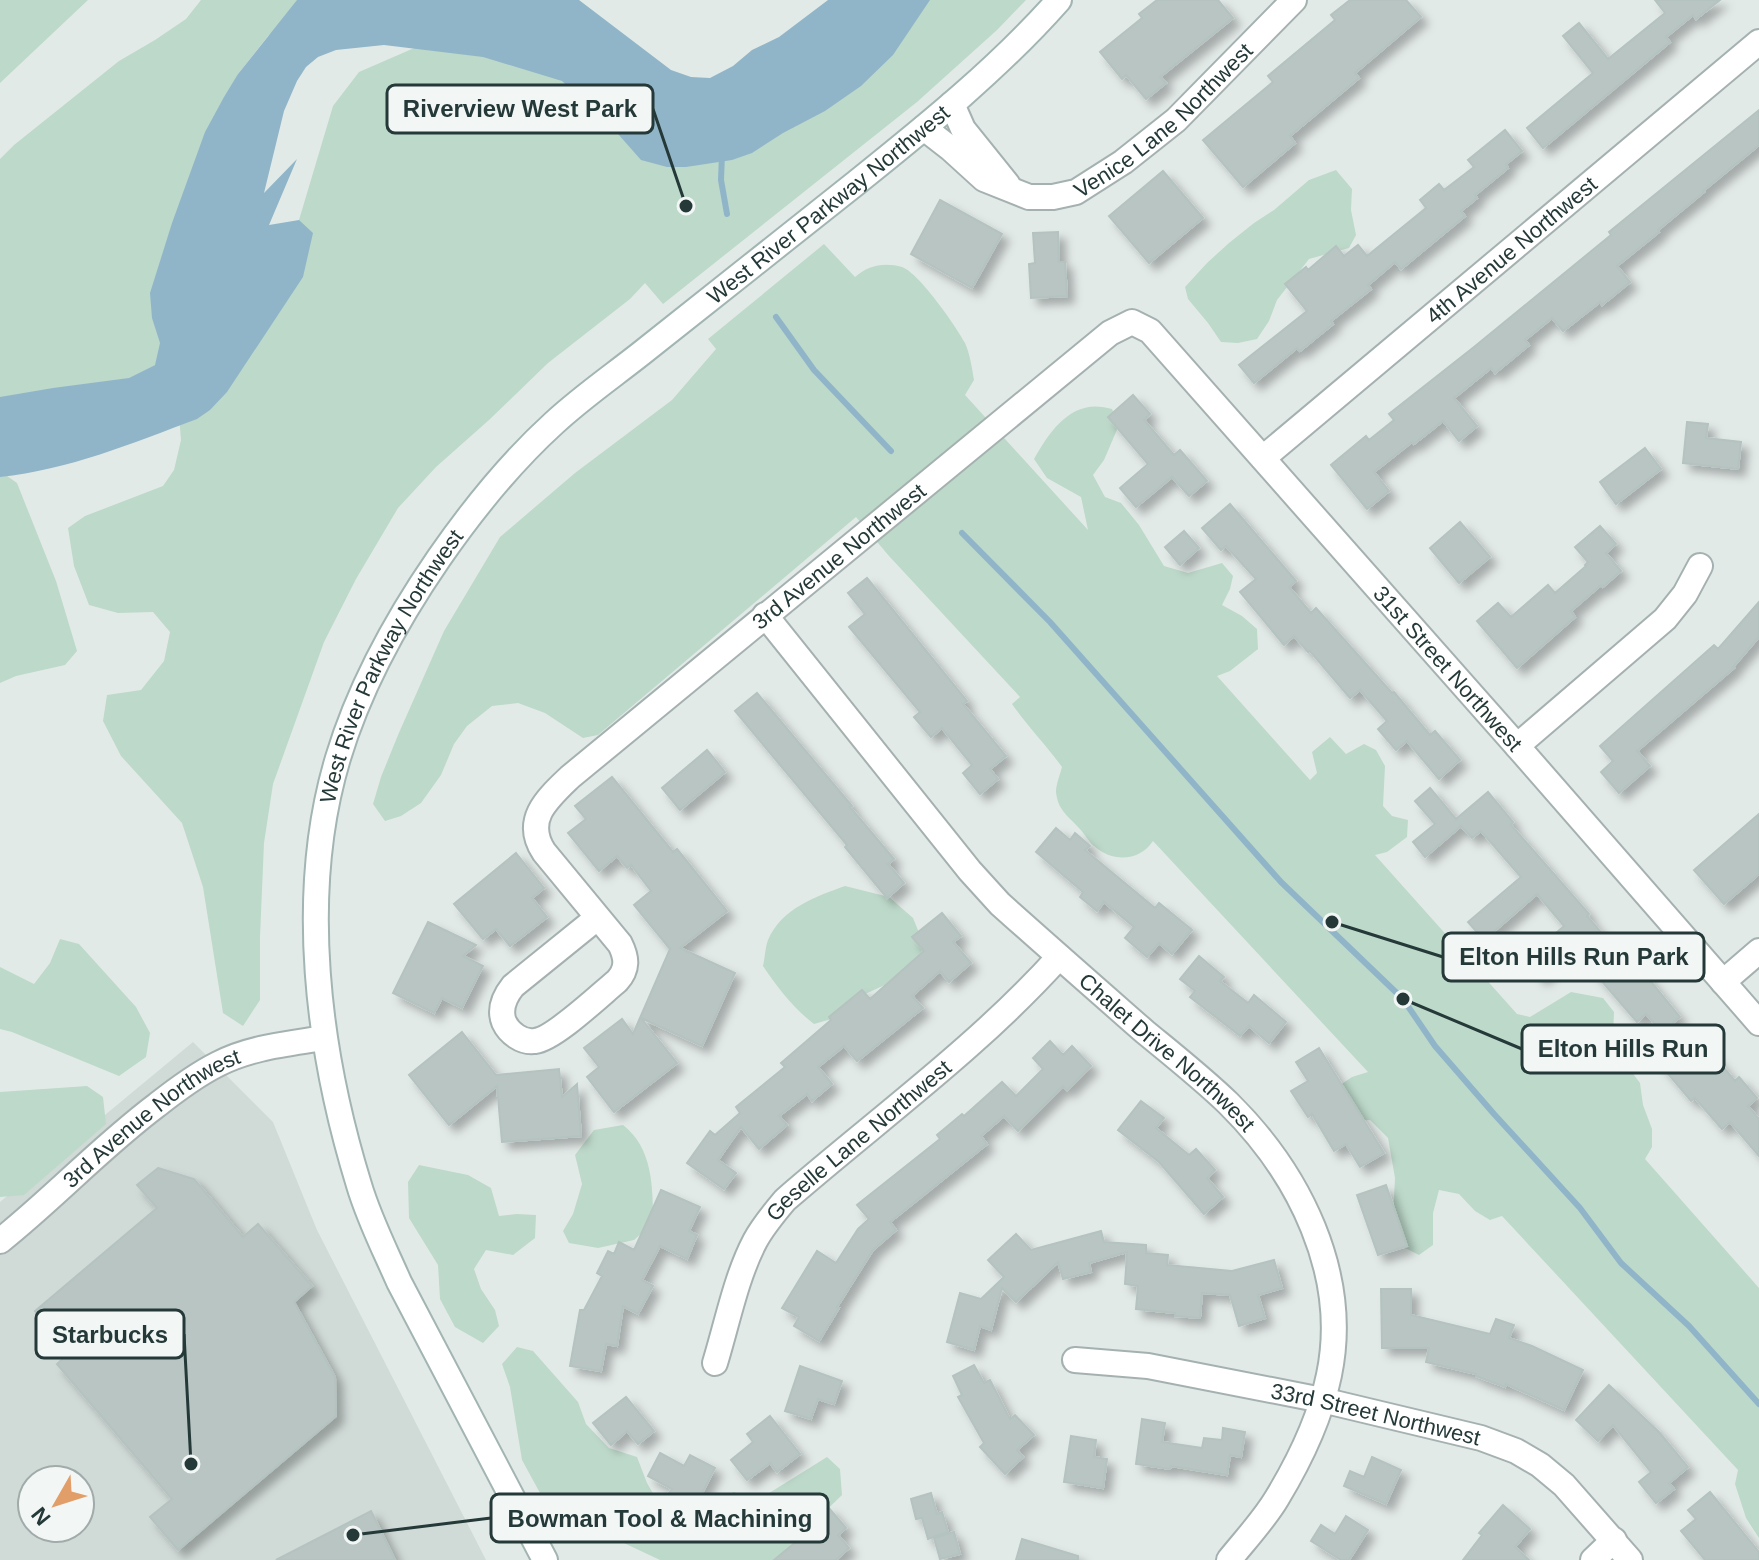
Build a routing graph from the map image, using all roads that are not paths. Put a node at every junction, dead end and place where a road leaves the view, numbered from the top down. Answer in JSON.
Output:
{"nodes":[{"id":1,"x":1059,"y":0,"type":"edge"},
{"id":2,"x":1294,"y":0,"type":"edge"},
{"id":3,"x":1759,"y":42,"type":"edge"},
{"id":4,"x":952,"y":104,"type":"junction"},
{"id":5,"x":924,"y":128,"type":"junction"},
{"id":6,"x":1012,"y":190,"type":"junction"},
{"id":7,"x":1132,"y":322,"type":"joint"},
{"id":8,"x":1263,"y":458,"type":"junction"},
{"id":9,"x":1700,"y":566,"type":"dead end"},
{"id":10,"x":765,"y":615,"type":"junction"},
{"id":11,"x":1517,"y":746,"type":"junction"},
{"id":12,"x":597,"y":918,"type":"junction"},
{"id":13,"x":1759,"y":951,"type":"edge"},
{"id":14,"x":1059,"y":957,"type":"junction"},
{"id":15,"x":1723,"y":982,"type":"junction"},
{"id":16,"x":1759,"y":1023,"type":"edge"},
{"id":17,"x":324,"y":1038,"type":"junction"},
{"id":18,"x":0,"y":1241,"type":"edge"},
{"id":19,"x":1075,"y":1360,"type":"dead end"},
{"id":20,"x":715,"y":1363,"type":"dead end"},
{"id":21,"x":1322,"y":1400,"type":"junction"},
{"id":22,"x":1614,"y":1540,"type":"junction"},
{"id":23,"x":545,"y":1560,"type":"edge"},
{"id":24,"x":1229,"y":1560,"type":"edge"},
{"id":25,"x":1593,"y":1560,"type":"edge"},
{"id":26,"x":1630,"y":1560,"type":"edge"}],
"edges":[{"from":1,"to":4,"type":"street","name":"West River Parkway Northwest"},
{"from":2,"to":6,"type":"street","name":"Venice Lane Northwest"},
{"from":3,"to":8,"type":"street","name":"4th Avenue Northwest"},
{"from":4,"to":5,"type":"street","name":"West River Parkway Northwest"},
{"from":4,"to":6,"type":"street"},
{"from":5,"to":6,"type":"street","name":"Venice Lane Northwest"},
{"from":5,"to":17,"type":"street","name":"West River Parkway Northwest"},
{"from":7,"to":8,"type":"street","name":"31st Street Northwest"},
{"from":7,"to":10,"type":"street","name":"3rd Avenue Northwest"},
{"from":8,"to":11,"type":"street","name":"31st Street Northwest"},
{"from":9,"to":11,"type":"street"},
{"from":10,"to":12,"type":"street","name":"3rd Avenue Northwest"},
{"from":10,"to":14,"type":"street","name":"Chalet Drive Northwest"},
{"from":11,"to":15,"type":"street","name":"31st Street Northwest"},
{"from":12,"to":12,"type":"street"},
{"from":13,"to":15,"type":"street"},
{"from":14,"to":20,"type":"street","name":"Geselle Lane Northwest"},
{"from":14,"to":21,"type":"street","name":"Chalet Drive Northwest"},
{"from":15,"to":16,"type":"street","name":"31st Street Northwest"},
{"from":17,"to":18,"type":"street","name":"3rd Avenue Northwest"},
{"from":17,"to":23,"type":"street","name":"West River Parkway Northwest"},
{"from":19,"to":21,"type":"street","name":"33rd Street Northwest"},
{"from":21,"to":22,"type":"street","name":"33rd Street Northwest"},
{"from":21,"to":24,"type":"street","name":"Chalet Drive Northwest"},
{"from":22,"to":25,"type":"street"},
{"from":22,"to":26,"type":"street","name":"33rd Street Northwest"}]}
